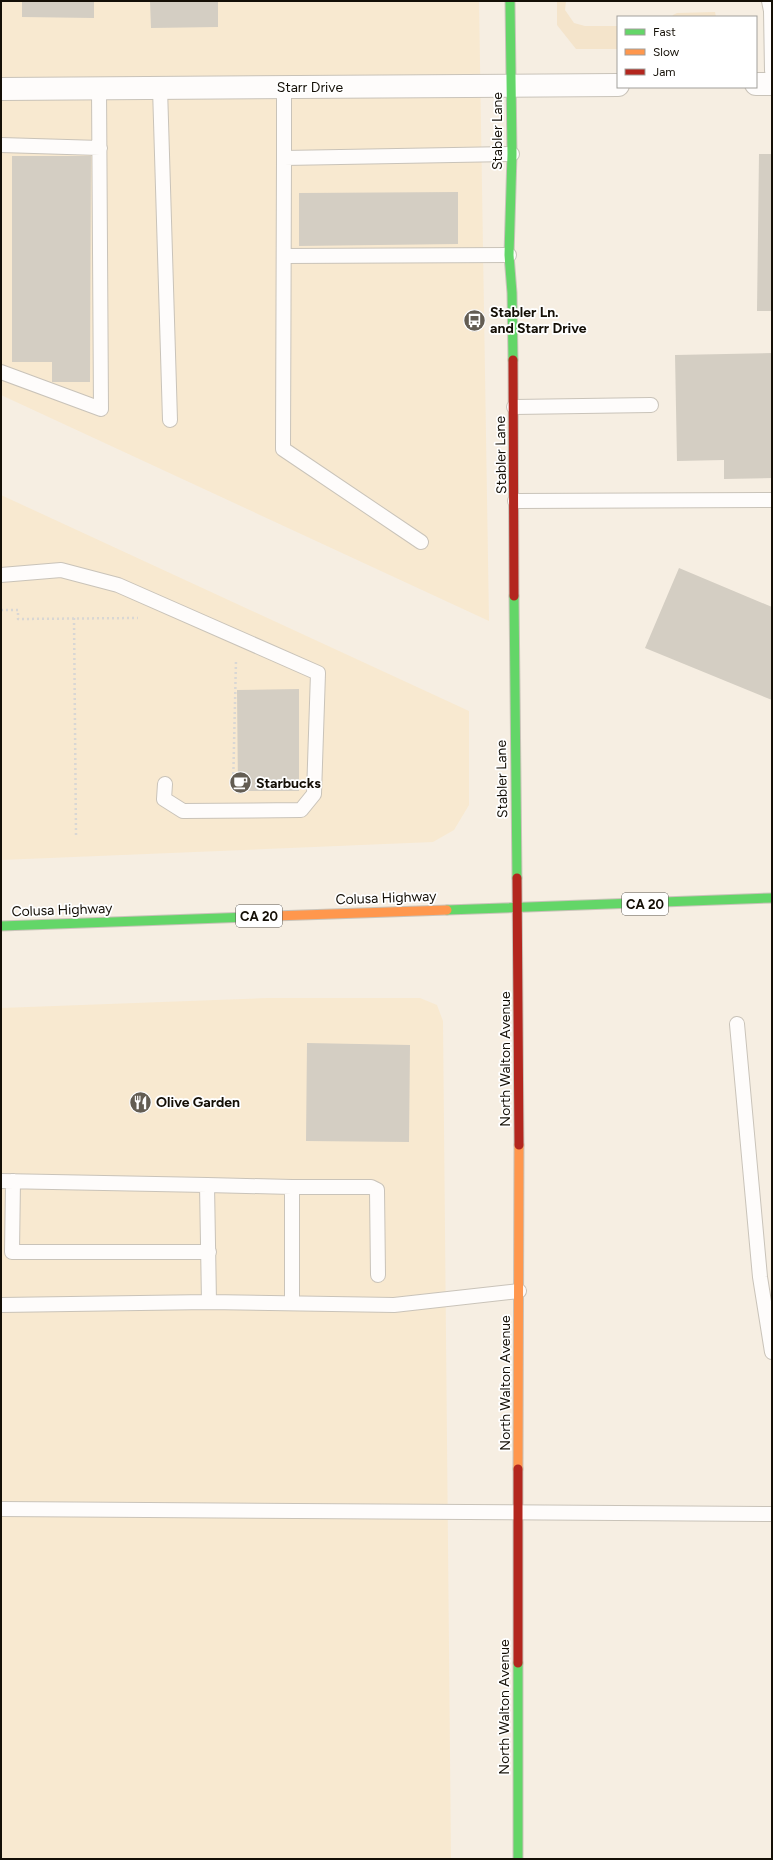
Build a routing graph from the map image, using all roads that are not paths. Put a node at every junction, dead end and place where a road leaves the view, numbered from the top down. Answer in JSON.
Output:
{"nodes":[{"id":1,"x":510,"y":1,"type":"edge"},
{"id":2,"x":769,"y":1,"type":"edge"},
{"id":3,"x":772,"y":71,"type":"edge"},
{"id":4,"x":757,"y":84,"type":"edge"},
{"id":5,"x":772,"y":84,"type":"edge"},
{"id":6,"x":512,"y":85,"type":"junction"},
{"id":7,"x":617,"y":85,"type":"edge"},
{"id":8,"x":284,"y":87,"type":"junction"},
{"id":9,"x":160,"y":88,"type":"junction"},
{"id":10,"x":1,"y":89,"type":"edge"},
{"id":11,"x":99,"y":89,"type":"junction"},
{"id":12,"x":1,"y":145,"type":"edge"},
{"id":13,"x":100,"y":148,"type":"junction"},
{"id":14,"x":512,"y":154,"type":"junction"},
{"id":15,"x":284,"y":158,"type":"junction"},
{"id":16,"x":509,"y":255,"type":"junction"},
{"id":17,"x":284,"y":256,"type":"junction"},
{"id":18,"x":1,"y":372,"type":"edge"},
{"id":19,"x":651,"y":405,"type":"dead end"},
{"id":20,"x":514,"y":407,"type":"junction"},
{"id":21,"x":170,"y":420,"type":"dead end"},
{"id":22,"x":772,"y":500,"type":"edge"},
{"id":23,"x":515,"y":501,"type":"junction"},
{"id":24,"x":421,"y":542,"type":"dead end"},
{"id":25,"x":1,"y":575,"type":"edge"},
{"id":26,"x":165,"y":784,"type":"dead end"},
{"id":27,"x":772,"y":898,"type":"edge"},
{"id":28,"x":518,"y":908,"type":"junction"},
{"id":29,"x":1,"y":926,"type":"edge"},
{"id":30,"x":736,"y":1024,"type":"dead end"},
{"id":31,"x":7,"y":1181,"type":"edge"},
{"id":32,"x":208,"y":1185,"type":"junction"},
{"id":33,"x":292,"y":1187,"type":"junction"},
{"id":34,"x":209,"y":1252,"type":"junction"},
{"id":35,"x":378,"y":1275,"type":"dead end"},
{"id":36,"x":519,"y":1292,"type":"junction"},
{"id":37,"x":209,"y":1302,"type":"junction"},
{"id":38,"x":292,"y":1303,"type":"junction"},
{"id":39,"x":1,"y":1305,"type":"edge"},
{"id":40,"x":772,"y":1352,"type":"edge"},
{"id":41,"x":1,"y":1509,"type":"edge"},
{"id":42,"x":518,"y":1512,"type":"junction"},
{"id":43,"x":772,"y":1514,"type":"edge"},
{"id":44,"x":518,"y":1859,"type":"edge"}],
"edges":[{"from":1,"to":6,"type":"main road","name":"Stabler Lane"},
{"from":2,"to":3,"type":"lane"},
{"from":4,"to":5,"type":"street"},
{"from":6,"to":7,"type":"street","name":"Starr Drive"},
{"from":6,"to":8,"type":"street","name":"Starr Drive"},
{"from":6,"to":14,"type":"main road","name":"Stabler Lane"},
{"from":8,"to":9,"type":"street","name":"Starr Drive"},
{"from":8,"to":15,"type":"lane"},
{"from":9,"to":11,"type":"street","name":"Starr Drive"},
{"from":9,"to":21,"type":"lane"},
{"from":10,"to":11,"type":"street","name":"Starr Drive"},
{"from":11,"to":13,"type":"lane"},
{"from":12,"to":13,"type":"lane"},
{"from":13,"to":18,"type":"lane"},
{"from":14,"to":15,"type":"lane"},
{"from":14,"to":16,"type":"main road","name":"Stabler Lane"},
{"from":15,"to":17,"type":"lane"},
{"from":16,"to":17,"type":"lane"},
{"from":16,"to":20,"type":"main road","name":"Stabler Lane"},
{"from":17,"to":24,"type":"lane"},
{"from":19,"to":20,"type":"lane"},
{"from":20,"to":23,"type":"main road","name":"Stabler Lane"},
{"from":22,"to":23,"type":"lane"},
{"from":23,"to":28,"type":"main road","name":"Stabler Lane"},
{"from":25,"to":26,"type":"lane"},
{"from":27,"to":28,"type":"main road","name":"Colusa Highway","number":"CA 20"},
{"from":28,"to":29,"type":"main road","name":"Colusa Highway","number":"CA 20"},
{"from":28,"to":36,"type":"main road","name":"North Walton Avenue"},
{"from":30,"to":40,"type":"lane"},
{"from":31,"to":32,"type":"lane"},
{"from":31,"to":34,"type":"lane"},
{"from":32,"to":33,"type":"lane"},
{"from":32,"to":34,"type":"lane"},
{"from":33,"to":35,"type":"lane"},
{"from":33,"to":38,"type":"lane"},
{"from":34,"to":37,"type":"lane"},
{"from":36,"to":38,"type":"lane"},
{"from":36,"to":42,"type":"main road","name":"North Walton Avenue"},
{"from":37,"to":38,"type":"lane"},
{"from":37,"to":39,"type":"lane"},
{"from":41,"to":42,"type":"lane"},
{"from":42,"to":43,"type":"lane"},
{"from":42,"to":44,"type":"main road","name":"North Walton Avenue"}]}
